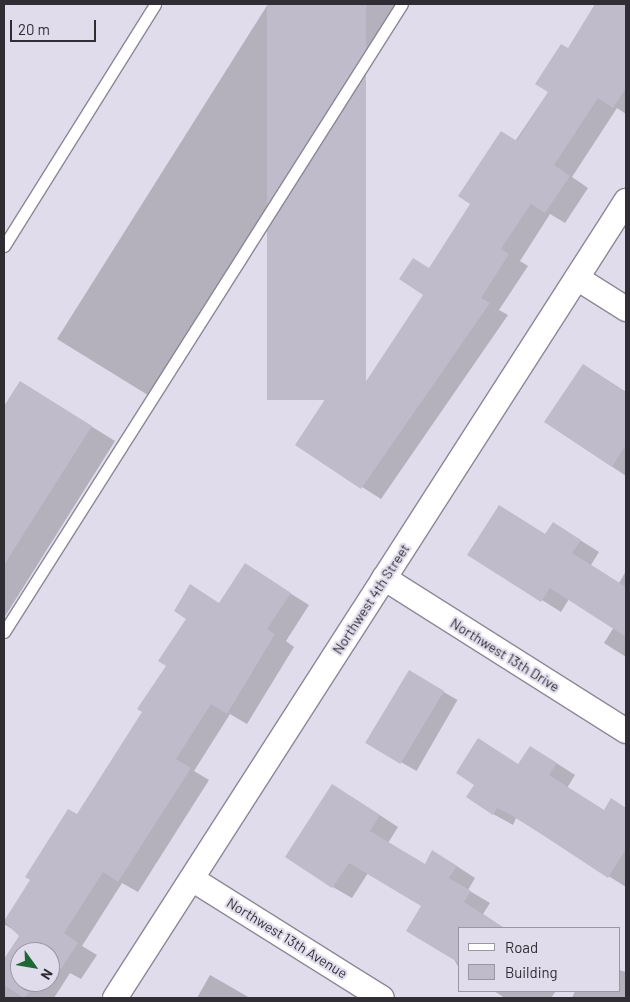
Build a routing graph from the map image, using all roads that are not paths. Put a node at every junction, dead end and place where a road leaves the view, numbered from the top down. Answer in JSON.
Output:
{"nodes":[{"id":1,"x":155,"y":4,"type":"edge"},
{"id":2,"x":402,"y":4,"type":"edge"},
{"id":3,"x":626,"y":201,"type":"edge"},
{"id":4,"x":4,"y":246,"type":"edge"},
{"id":5,"x":577,"y":278,"type":"junction"},
{"id":6,"x":626,"y":309,"type":"edge"},
{"id":7,"x":384,"y":578,"type":"junction"},
{"id":8,"x":4,"y":632,"type":"edge"},
{"id":9,"x":626,"y":731,"type":"edge"},
{"id":10,"x":192,"y":879,"type":"junction"},
{"id":11,"x":115,"y":998,"type":"edge"},
{"id":12,"x":382,"y":998,"type":"edge"}],
"edges":[{"from":1,"to":4,"type":"lane"},
{"from":2,"to":8,"type":"lane"},
{"from":3,"to":5,"type":"street","name":"Northwest 4th Street"},
{"from":5,"to":6,"type":"street"},
{"from":5,"to":7,"type":"street","name":"Northwest 4th Street"},
{"from":7,"to":9,"type":"street","name":"Northwest 13th Drive"},
{"from":7,"to":10,"type":"street","name":"Northwest 4th Street"},
{"from":10,"to":11,"type":"street","name":"Northwest 4th Street"},
{"from":10,"to":12,"type":"street","name":"Northwest 13th Avenue"}]}
